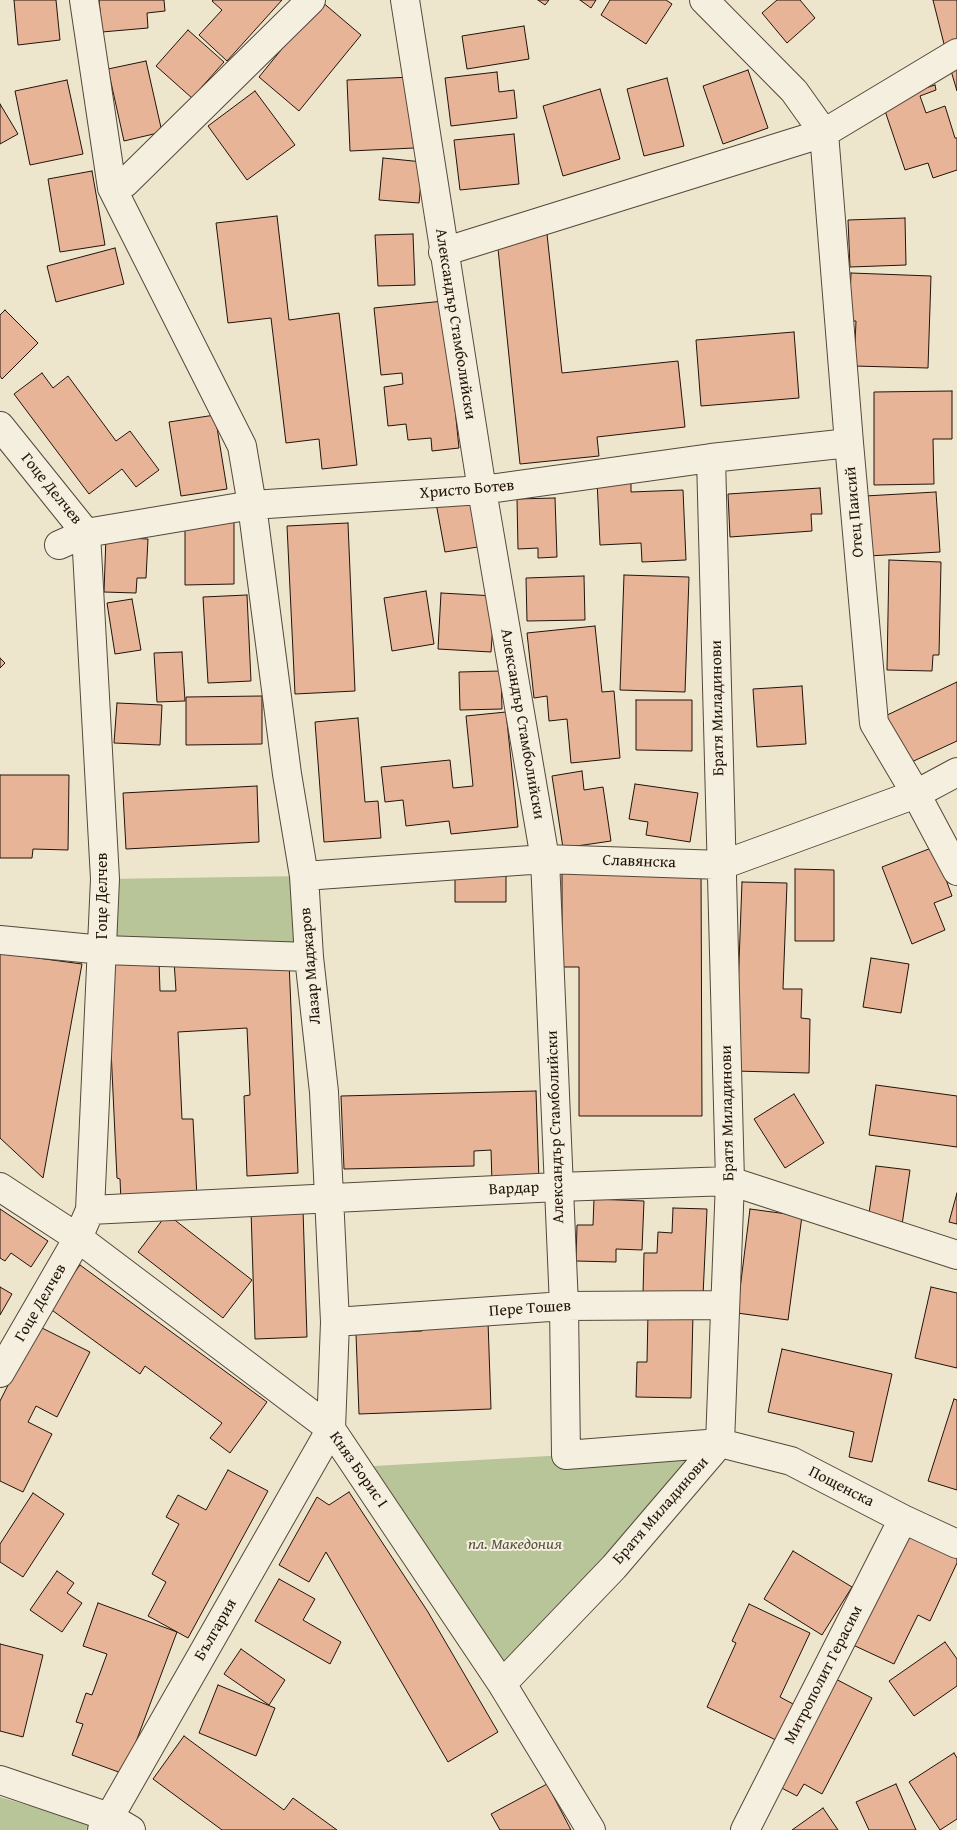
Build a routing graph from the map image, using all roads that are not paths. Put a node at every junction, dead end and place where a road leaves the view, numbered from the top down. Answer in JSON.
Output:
{"nodes":[{"id":1,"x":84,"y":0,"type":"edge"},
{"id":2,"x":311,"y":0,"type":"edge"},
{"id":3,"x":405,"y":0,"type":"edge"},
{"id":4,"x":704,"y":0,"type":"edge"},
{"id":5,"x":957,"y":53,"type":"edge"},
{"id":6,"x":824,"y":133,"type":"junction"},
{"id":7,"x":112,"y":188,"type":"junction"},
{"id":8,"x":443,"y":252,"type":"junction"},
{"id":9,"x":0,"y":426,"type":"edge"},
{"id":10,"x":849,"y":443,"type":"junction"},
{"id":11,"x":711,"y":458,"type":"junction"},
{"id":12,"x":482,"y":490,"type":"junction"},
{"id":13,"x":252,"y":505,"type":"junction"},
{"id":14,"x":86,"y":533,"type":"junction"},
{"id":15,"x":59,"y":546,"type":"dead end"},
{"id":16,"x":957,"y":772,"type":"edge"},
{"id":17,"x":916,"y":794,"type":"junction"},
{"id":18,"x":545,"y":859,"type":"junction"},
{"id":19,"x":722,"y":865,"type":"junction"},
{"id":20,"x":957,"y":871,"type":"edge"},
{"id":21,"x":304,"y":876,"type":"junction"},
{"id":22,"x":0,"y":940,"type":"edge"},
{"id":23,"x":103,"y":950,"type":"junction"},
{"id":24,"x":309,"y":956,"type":"junction"},
{"id":25,"x":730,"y":1181,"type":"junction"},
{"id":26,"x":558,"y":1186,"type":"junction"},
{"id":27,"x":0,"y":1187,"type":"edge"},
{"id":28,"x":329,"y":1198,"type":"junction"},
{"id":29,"x":90,"y":1210,"type":"junction"},
{"id":30,"x":78,"y":1238,"type":"junction"},
{"id":31,"x":957,"y":1256,"type":"edge"},
{"id":32,"x":564,"y":1306,"type":"junction"},
{"id":33,"x":726,"y":1306,"type":"junction"},
{"id":34,"x":335,"y":1322,"type":"junction"},
{"id":35,"x":0,"y":1373,"type":"edge"},
{"id":36,"x":331,"y":1429,"type":"junction"},
{"id":37,"x":720,"y":1443,"type":"junction"},
{"id":38,"x":566,"y":1455,"type":"joint"},
{"id":39,"x":903,"y":1519,"type":"junction"},
{"id":40,"x":957,"y":1544,"type":"edge"},
{"id":41,"x":502,"y":1684,"type":"junction"},
{"id":42,"x":0,"y":1780,"type":"edge"},
{"id":43,"x":114,"y":1826,"type":"edge"},
{"id":44,"x":591,"y":1830,"type":"edge"},
{"id":45,"x":745,"y":1830,"type":"edge"}],
"edges":[{"from":1,"to":7,"type":"street","name":"Лазар Маджаров"},
{"from":2,"to":7,"type":"street"},
{"from":3,"to":8,"type":"street","name":"Александър Стамболийски"},
{"from":4,"to":6,"type":"street"},
{"from":5,"to":6,"type":"street"},
{"from":6,"to":8,"type":"street"},
{"from":6,"to":10,"type":"street","name":"Отец Паисий"},
{"from":7,"to":13,"type":"street","name":"Лазар Маджаров"},
{"from":8,"to":12,"type":"street","name":"Александър Стамболийски"},
{"from":9,"to":14,"type":"street","name":"Гоце Делчев"},
{"from":10,"to":11,"type":"street","name":"Христо Ботев"},
{"from":10,"to":17,"type":"street","name":"Отец Паисий"},
{"from":11,"to":12,"type":"street","name":"Христо Ботев"},
{"from":11,"to":19,"type":"street","name":"Братя Миладинови"},
{"from":12,"to":13,"type":"street","name":"Христо Ботев"},
{"from":12,"to":18,"type":"street","name":"Александър Стамболийски"},
{"from":13,"to":14,"type":"street","name":"Христо Ботев"},
{"from":13,"to":21,"type":"street","name":"Лазар Маджаров"},
{"from":14,"to":15,"type":"street","name":"Христо Ботев"},
{"from":14,"to":23,"type":"street","name":"Гоце Делчев"},
{"from":16,"to":17,"type":"street","name":"Славянска"},
{"from":17,"to":19,"type":"street","name":"Славянска"},
{"from":17,"to":20,"type":"street","name":"Отец Паисий"},
{"from":18,"to":19,"type":"street","name":"Славянска"},
{"from":18,"to":21,"type":"street","name":"Славянска"},
{"from":18,"to":26,"type":"street","name":"Александър Стамболийски"},
{"from":19,"to":25,"type":"street","name":"Братя Миладинови"},
{"from":21,"to":24,"type":"street","name":"Лазар Маджаров"},
{"from":22,"to":23,"type":"street"},
{"from":23,"to":24,"type":"street"},
{"from":23,"to":29,"type":"street","name":"Гоце Делчев"},
{"from":24,"to":28,"type":"street","name":"Лазар Маджаров"},
{"from":25,"to":26,"type":"street","name":"Вардар"},
{"from":25,"to":31,"type":"street","name":"Вардар"},
{"from":25,"to":33,"type":"street","name":"Братя Миладинови"},
{"from":26,"to":28,"type":"street","name":"Вардар"},
{"from":26,"to":32,"type":"street","name":"Александър Стамболийски"},
{"from":27,"to":30,"type":"street","name":"Княз Борис I"},
{"from":28,"to":29,"type":"street","name":"Вардар"},
{"from":28,"to":34,"type":"street","name":"Лазар Маджаров"},
{"from":29,"to":30,"type":"street","name":"Гоце Делчев"},
{"from":30,"to":35,"type":"street","name":"Гоце Делчев"},
{"from":30,"to":36,"type":"street","name":"Княз Борис I"},
{"from":32,"to":33,"type":"street","name":"Пере Тошев"},
{"from":32,"to":34,"type":"street","name":"Пере Тошев"},
{"from":32,"to":38,"type":"street","name":"Александър Стамболийски"},
{"from":33,"to":37,"type":"street","name":"Братя Миладинови"},
{"from":34,"to":36,"type":"street","name":"Лазар Маджаров"},
{"from":36,"to":41,"type":"street","name":"Княз Борис I"},
{"from":36,"to":43,"type":"street","name":"България"},
{"from":37,"to":38,"type":"street","name":"Пощенска"},
{"from":37,"to":39,"type":"street","name":"Пощенска"},
{"from":37,"to":41,"type":"street","name":"Братя Миладинови"},
{"from":39,"to":40,"type":"street","name":"Пощенска"},
{"from":39,"to":45,"type":"street","name":"Митрополит Герасим"},
{"from":41,"to":44,"type":"street","name":"Княз Борис I"},
{"from":42,"to":43,"type":"street"}]}
